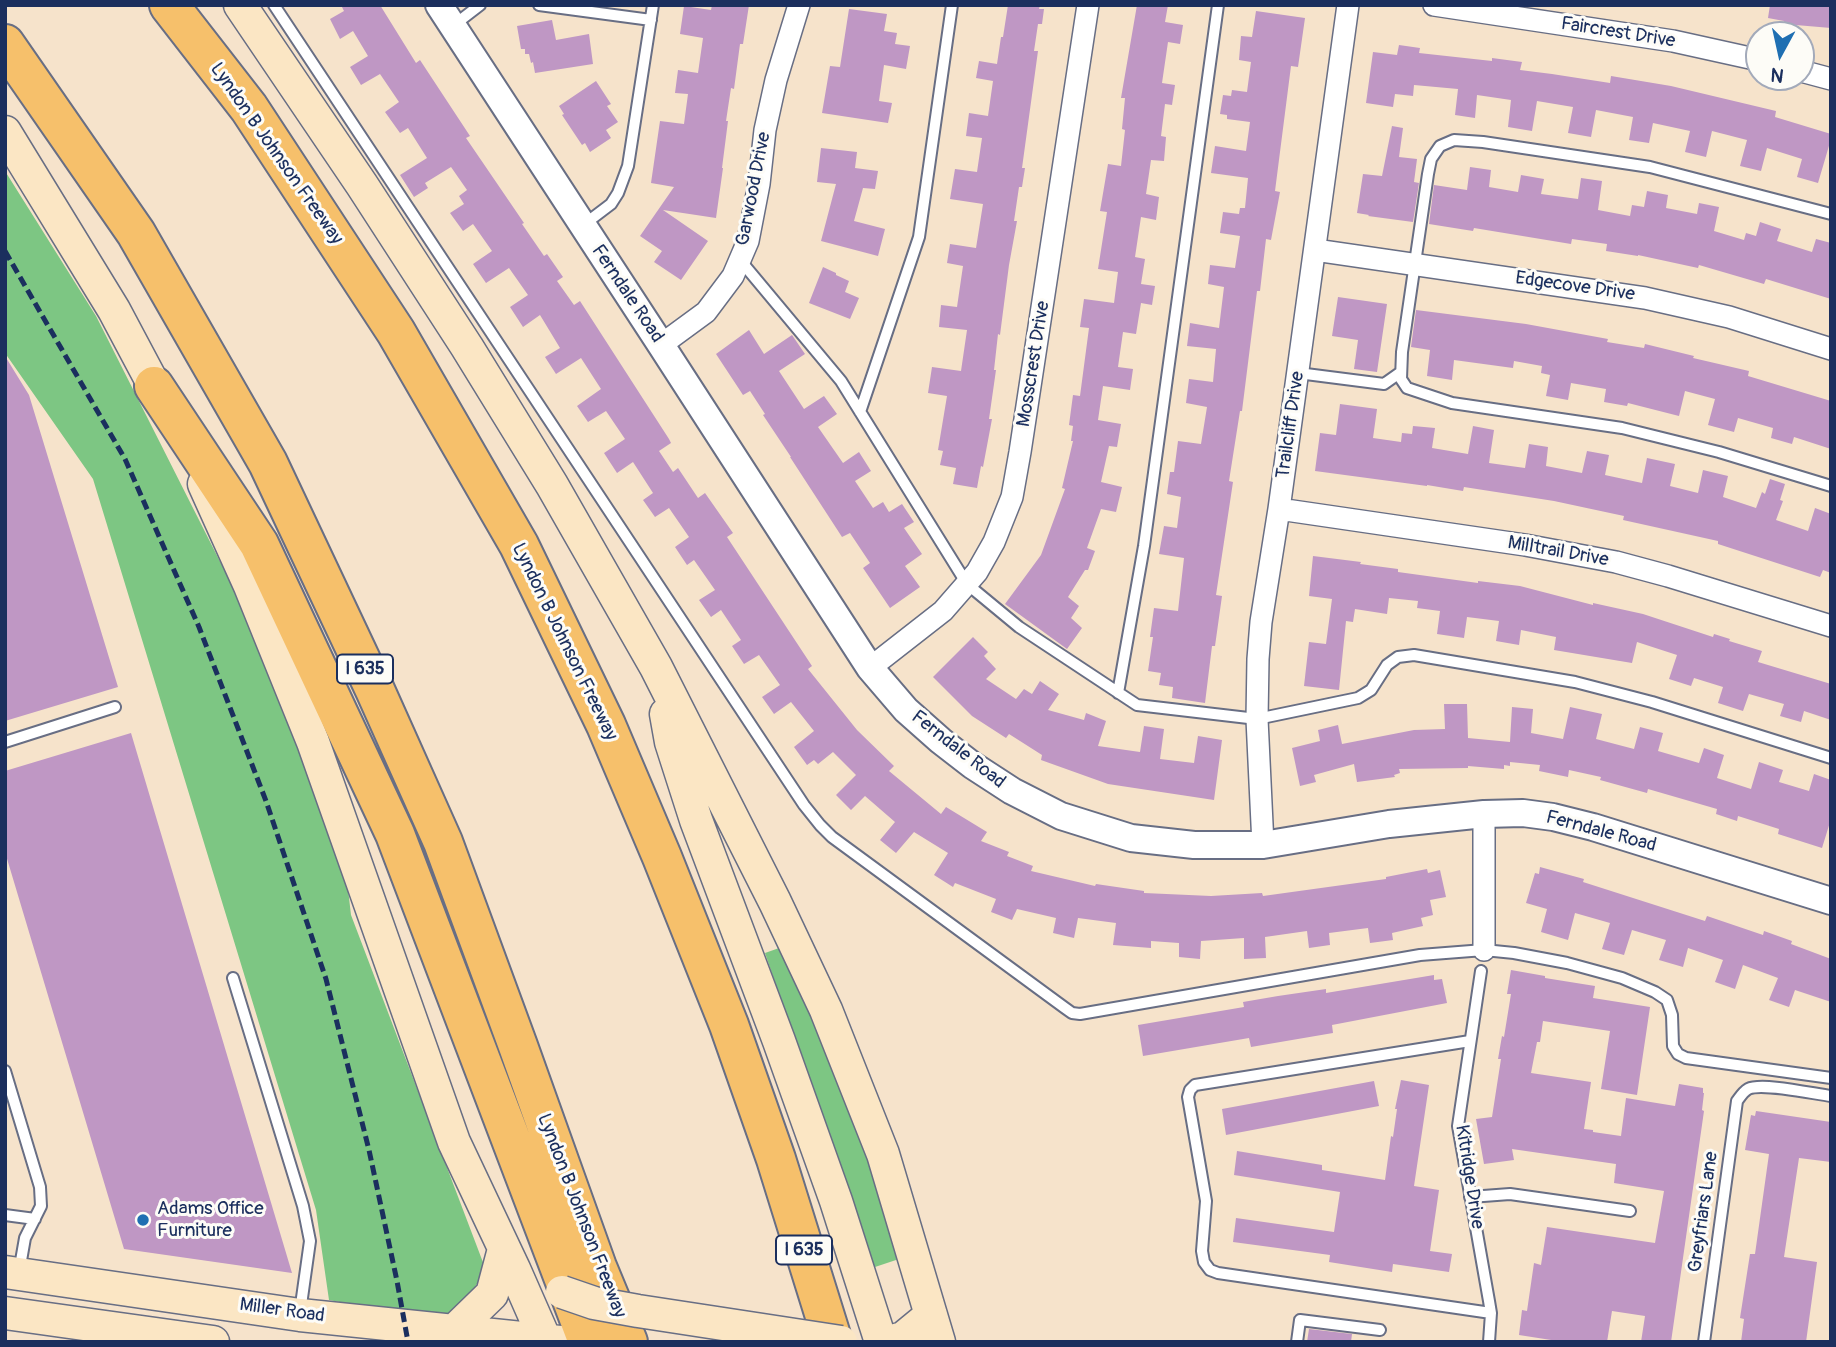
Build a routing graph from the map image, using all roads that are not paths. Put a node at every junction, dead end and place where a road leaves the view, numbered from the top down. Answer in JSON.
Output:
{"nodes":[{"id":1,"x":169,"y":5,"type":"edge"},
{"id":2,"x":240,"y":5,"type":"edge"},
{"id":3,"x":274,"y":5,"type":"edge"},
{"id":4,"x":480,"y":5,"type":"edge"},
{"id":5,"x":539,"y":5,"type":"edge"},
{"id":6,"x":653,"y":5,"type":"edge"},
{"id":7,"x":799,"y":5,"type":"edge"},
{"id":8,"x":952,"y":5,"type":"edge"},
{"id":9,"x":1088,"y":5,"type":"edge"},
{"id":10,"x":1218,"y":5,"type":"edge"},
{"id":11,"x":1348,"y":5,"type":"edge"},
{"id":12,"x":1434,"y":5,"type":"edge"},
{"id":13,"x":1566,"y":15,"type":"edge"},
{"id":14,"x":446,"y":16,"type":"edge"},
{"id":15,"x":651,"y":20,"type":"junction"},
{"id":16,"x":5,"y":44,"type":"edge"},
{"id":17,"x":1745,"y":57,"type":"edge"},
{"id":18,"x":5,"y":132,"type":"edge"},
{"id":19,"x":1831,"y":214,"type":"edge"},
{"id":20,"x":582,"y":226,"type":"junction"},
{"id":21,"x":1315,"y":250,"type":"junction"},
{"id":22,"x":740,"y":260,"type":"junction"},
{"id":23,"x":1414,"y":264,"type":"junction"},
{"id":24,"x":662,"y":345,"type":"junction"},
{"id":25,"x":1831,"y":349,"type":"edge"},
{"id":26,"x":1401,"y":372,"type":"junction"},
{"id":27,"x":1298,"y":373,"type":"junction"},
{"id":28,"x":154,"y":386,"type":"junction"},
{"id":29,"x":860,"y":412,"type":"junction"},
{"id":30,"x":1831,"y":486,"type":"edge"},
{"id":31,"x":1279,"y":509,"type":"junction"},
{"id":32,"x":967,"y":584,"type":"junction"},
{"id":33,"x":1831,"y":626,"type":"edge"},
{"id":34,"x":656,"y":667,"type":"junction"},
{"id":35,"x":870,"y":668,"type":"junction"},
{"id":36,"x":1118,"y":693,"type":"junction"},
{"id":37,"x":115,"y":707,"type":"dead end"},
{"id":38,"x":1257,"y":719,"type":"junction"},
{"id":39,"x":5,"y":742,"type":"edge"},
{"id":40,"x":1831,"y":758,"type":"edge"},
{"id":41,"x":1484,"y":814,"type":"junction"},
{"id":42,"x":1263,"y":845,"type":"junction"},
{"id":43,"x":1831,"y":901,"type":"edge"},
{"id":44,"x":1483,"y":960,"type":"junction"},
{"id":45,"x":233,"y":978,"type":"dead end"},
{"id":46,"x":1470,"y":1041,"type":"junction"},
{"id":47,"x":5,"y":1071,"type":"edge"},
{"id":48,"x":1831,"y":1078,"type":"edge"},
{"id":49,"x":1831,"y":1096,"type":"edge"},
{"id":50,"x":1470,"y":1197,"type":"junction"},
{"id":51,"x":1630,"y":1211,"type":"dead end"},
{"id":52,"x":5,"y":1215,"type":"edge"},
{"id":53,"x":35,"y":1219,"type":"junction"},
{"id":54,"x":510,"y":1259,"type":"junction"},
{"id":55,"x":12,"y":1273,"type":"edge"},
{"id":56,"x":174,"y":1296,"type":"junction"},
{"id":57,"x":5,"y":1313,"type":"edge"},
{"id":58,"x":1491,"y":1313,"type":"junction"},
{"id":59,"x":300,"y":1315,"type":"junction"},
{"id":60,"x":935,"y":1328,"type":"edge"},
{"id":61,"x":455,"y":1330,"type":"junction"},
{"id":62,"x":1380,"y":1330,"type":"dead end"},
{"id":63,"x":170,"y":1338,"type":"edge"},
{"id":64,"x":891,"y":1340,"type":"edge"},
{"id":65,"x":550,"y":1341,"type":"edge"},
{"id":66,"x":213,"y":1342,"type":"edge"},
{"id":67,"x":588,"y":1342,"type":"edge"},
{"id":68,"x":628,"y":1342,"type":"edge"},
{"id":69,"x":833,"y":1342,"type":"edge"},
{"id":70,"x":841,"y":1342,"type":"edge"},
{"id":71,"x":1297,"y":1342,"type":"edge"},
{"id":72,"x":1489,"y":1342,"type":"edge"},
{"id":73,"x":1704,"y":1342,"type":"edge"}],
"edges":[{"from":1,"to":69,"type":"highway","name":"Lyndon B Johnson Freeway","number":"I 635"},
{"from":2,"to":34,"type":"main road"},
{"from":3,"to":44,"type":"lane"},
{"from":4,"to":14,"type":"lane"},
{"from":5,"to":15,"type":"lane"},
{"from":6,"to":15,"type":"lane"},
{"from":7,"to":22,"type":"street","name":"Garwood Drive"},
{"from":8,"to":29,"type":"lane"},
{"from":9,"to":32,"type":"street","name":"Mosscrest Drive"},
{"from":10,"to":36,"type":"lane"},
{"from":11,"to":21,"type":"street","name":"Trailcliff Drive"},
{"from":12,"to":13,"type":"street","name":"Faircrest Drive"},
{"from":13,"to":17,"type":"street","name":"Faircrest Drive"},
{"from":14,"to":20,"type":"street","name":"Ferndale Road"},
{"from":15,"to":20,"type":"lane"},
{"from":16,"to":68,"type":"highway","name":"Lyndon B Johnson Freeway","number":"I 635"},
{"from":18,"to":28,"type":"main road"},
{"from":19,"to":23,"type":"lane"},
{"from":20,"to":24,"type":"street","name":"Ferndale Road"},
{"from":21,"to":23,"type":"street","name":"Edgecove Drive"},
{"from":21,"to":27,"type":"street","name":"Trailcliff Drive"},
{"from":22,"to":24,"type":"street","name":"Garwood Drive"},
{"from":22,"to":29,"type":"lane"},
{"from":23,"to":25,"type":"street","name":"Edgecove Drive"},
{"from":23,"to":26,"type":"lane"},
{"from":24,"to":35,"type":"street","name":"Ferndale Road"},
{"from":26,"to":27,"type":"lane"},
{"from":26,"to":30,"type":"lane"},
{"from":27,"to":31,"type":"street","name":"Trailcliff Drive"},
{"from":28,"to":54,"type":"main road"},
{"from":28,"to":67,"type":"highway"},
{"from":29,"to":32,"type":"lane"},
{"from":31,"to":33,"type":"street","name":"Milltrail Drive"},
{"from":31,"to":38,"type":"street","name":"Trailcliff Drive"},
{"from":32,"to":35,"type":"street","name":"Mosscrest Drive"},
{"from":32,"to":36,"type":"lane"},
{"from":34,"to":60,"type":"main road"},
{"from":34,"to":64,"type":"main road"},
{"from":35,"to":42,"type":"street","name":"Ferndale Road"},
{"from":36,"to":38,"type":"lane"},
{"from":37,"to":39,"type":"lane"},
{"from":38,"to":40,"type":"lane"},
{"from":38,"to":42,"type":"street","name":"Trailcliff Drive"},
{"from":41,"to":42,"type":"street","name":"Ferndale Road"},
{"from":41,"to":43,"type":"street","name":"Ferndale Road"},
{"from":41,"to":44,"type":"street","name":"Kitridge Drive"},
{"from":44,"to":46,"type":"lane","name":"Kitridge Drive"},
{"from":44,"to":48,"type":"lane"},
{"from":45,"to":59,"type":"lane"},
{"from":46,"to":50,"type":"lane","name":"Kitridge Drive"},
{"from":46,"to":58,"type":"lane"},
{"from":47,"to":53,"type":"lane"},
{"from":49,"to":73,"type":"lane","name":"Greyfriars Lane"},
{"from":50,"to":51,"type":"lane"},
{"from":50,"to":58,"type":"lane","name":"Kitridge Drive"},
{"from":52,"to":53,"type":"lane"},
{"from":53,"to":55,"type":"lane"},
{"from":54,"to":61,"type":"main road"},
{"from":54,"to":65,"type":"main road"},
{"from":54,"to":70,"type":"main road","bridge":true},
{"from":55,"to":56,"type":"main road","name":"Miller Road"},
{"from":56,"to":59,"type":"main road","name":"Miller Road"},
{"from":56,"to":63,"type":"street"},
{"from":57,"to":63,"type":"main road"},
{"from":58,"to":72,"type":"lane","name":"Kitridge Drive"},
{"from":59,"to":61,"type":"main road","name":"Miller Road"},
{"from":60,"to":64,"type":"main road"},
{"from":61,"to":65,"type":"main road","name":"Miller Road"},
{"from":62,"to":71,"type":"lane"},
{"from":63,"to":66,"type":"main road"}]}
